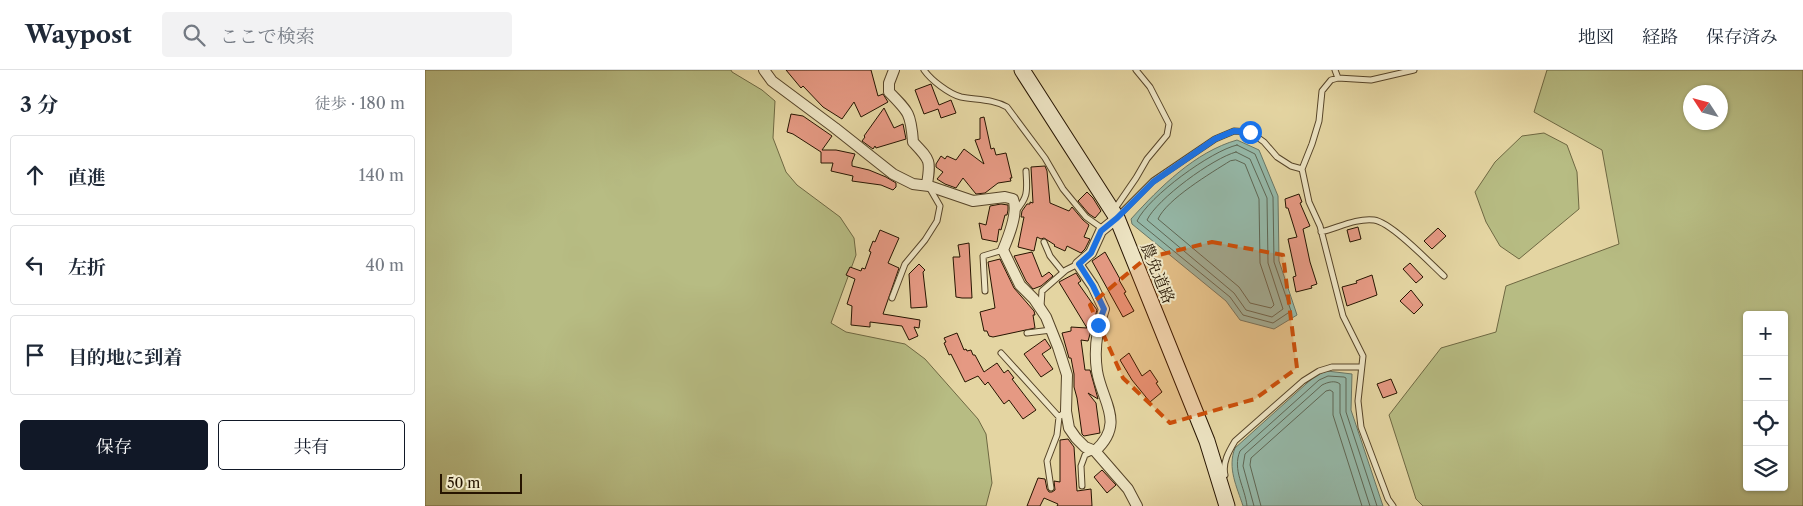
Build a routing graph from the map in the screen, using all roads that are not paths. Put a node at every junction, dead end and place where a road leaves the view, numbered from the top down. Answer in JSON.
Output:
{"nodes":[{"id":1,"x":764,"y":70,"type":"edge"},
{"id":2,"x":894,"y":70,"type":"edge"},
{"id":3,"x":923,"y":70,"type":"edge"},
{"id":4,"x":1022,"y":70,"type":"edge"},
{"id":5,"x":1136,"y":70,"type":"edge"},
{"id":6,"x":1335,"y":70,"type":"edge"},
{"id":7,"x":1414,"y":70,"type":"edge"},
{"id":8,"x":1337,"y":78,"type":"junction"},
{"id":9,"x":1302,"y":169,"type":"junction"},
{"id":10,"x":1025,"y":171,"type":"dead end"},
{"id":11,"x":929,"y":186,"type":"junction"},
{"id":12,"x":1013,"y":214,"type":"junction"},
{"id":13,"x":1115,"y":214,"type":"junction"},
{"id":14,"x":1104,"y":229,"type":"junction"},
{"id":15,"x":1321,"y":232,"type":"junction"},
{"id":16,"x":1043,"y":242,"type":"dead end"},
{"id":17,"x":1003,"y":250,"type":"junction"},
{"id":18,"x":1079,"y":264,"type":"junction"},
{"id":19,"x":1063,"y":272,"type":"junction"},
{"id":20,"x":1444,"y":276,"type":"dead end"},
{"id":21,"x":985,"y":291,"type":"dead end"},
{"id":22,"x":892,"y":298,"type":"dead end"},
{"id":23,"x":1041,"y":309,"type":"junction"},
{"id":24,"x":1052,"y":330,"type":"junction"},
{"id":25,"x":1027,"y":334,"type":"dead end"},
{"id":26,"x":1001,"y":353,"type":"dead end"},
{"id":27,"x":1361,"y":367,"type":"junction"},
{"id":28,"x":1063,"y":414,"type":"junction"},
{"id":29,"x":1095,"y":451,"type":"junction"},
{"id":30,"x":1226,"y":479,"type":"dead end"},
{"id":31,"x":1082,"y":486,"type":"dead end"},
{"id":32,"x":1051,"y":488,"type":"dead end"},
{"id":33,"x":1137,"y":506,"type":"edge"},
{"id":34,"x":1227,"y":506,"type":"edge"},
{"id":35,"x":1393,"y":506,"type":"edge"}],
"edges":[{"from":1,"to":11,"type":"street"},
{"from":2,"to":11,"type":"street"},
{"from":3,"to":14,"type":"lane"},
{"from":4,"to":13,"type":"street","name":"農免道路"},
{"from":5,"to":13,"type":"lane"},
{"from":6,"to":8,"type":"lane"},
{"from":7,"to":8,"type":"lane"},
{"from":8,"to":9,"type":"lane"},
{"from":9,"to":13,"type":"lane"},
{"from":9,"to":15,"type":"lane"},
{"from":10,"to":12,"type":"lane"},
{"from":11,"to":12,"type":"street"},
{"from":11,"to":22,"type":"lane"},
{"from":12,"to":17,"type":"street"},
{"from":13,"to":14,"type":"street"},
{"from":13,"to":34,"type":"street","name":"農免道路"},
{"from":14,"to":18,"type":"street"},
{"from":15,"to":20,"type":"lane"},
{"from":15,"to":27,"type":"lane"},
{"from":16,"to":19,"type":"lane"},
{"from":17,"to":21,"type":"lane"},
{"from":17,"to":23,"type":"street"},
{"from":18,"to":19,"type":"lane"},
{"from":18,"to":29,"type":"street"},
{"from":19,"to":23,"type":"lane"},
{"from":23,"to":24,"type":"street"},
{"from":24,"to":25,"type":"lane"},
{"from":24,"to":28,"type":"street"},
{"from":26,"to":28,"type":"lane"},
{"from":27,"to":30,"type":"lane"},
{"from":27,"to":35,"type":"lane"},
{"from":28,"to":29,"type":"street"},
{"from":28,"to":32,"type":"lane"},
{"from":29,"to":31,"type":"lane"},
{"from":29,"to":33,"type":"street"}]}
